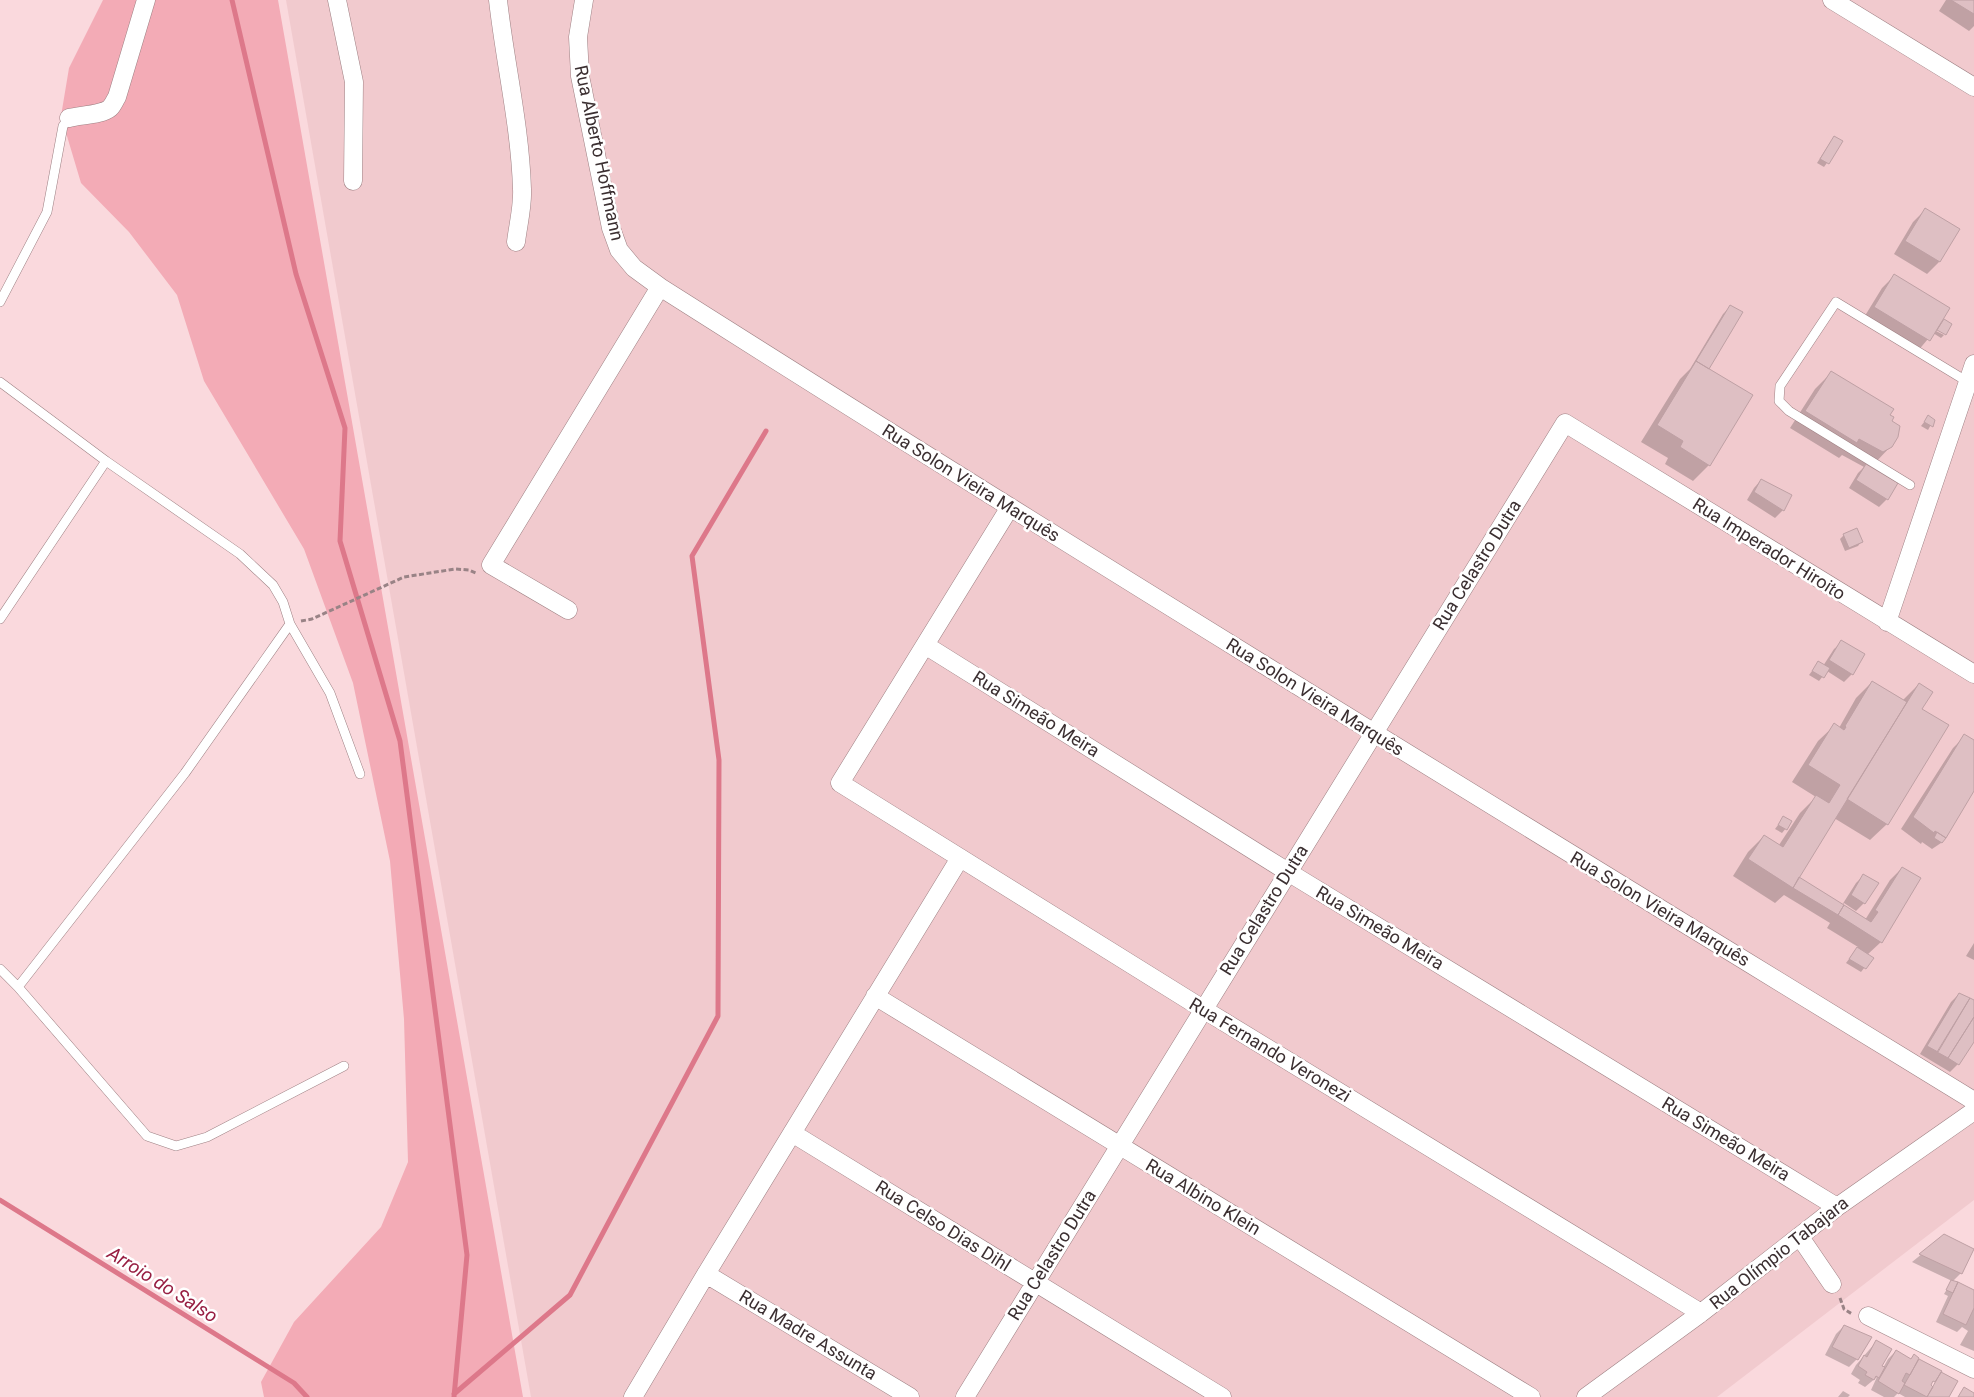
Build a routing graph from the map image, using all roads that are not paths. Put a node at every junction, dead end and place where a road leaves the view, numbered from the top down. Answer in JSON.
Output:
{"nodes":[{"id":1,"x":146,"y":0,"type":"edge"},
{"id":2,"x":337,"y":0,"type":"edge"},
{"id":3,"x":498,"y":0,"type":"edge"},
{"id":4,"x":584,"y":0,"type":"edge"},
{"id":5,"x":1832,"y":0,"type":"edge"},
{"id":6,"x":1974,"y":87,"type":"edge"},
{"id":7,"x":69,"y":118,"type":"joint"},
{"id":8,"x":353,"y":181,"type":"dead end"},
{"id":9,"x":516,"y":242,"type":"dead end"},
{"id":10,"x":660,"y":287,"type":"junction"},
{"id":11,"x":0,"y":302,"type":"edge"},
{"id":12,"x":1974,"y":364,"type":"edge"},
{"id":13,"x":0,"y":382,"type":"edge"},
{"id":14,"x":1968,"y":382,"type":"junction"},
{"id":15,"x":1564,"y":423,"type":"joint"},
{"id":16,"x":106,"y":461,"type":"junction"},
{"id":17,"x":1910,"y":484,"type":"dead end"},
{"id":18,"x":1010,"y":507,"type":"junction"},
{"id":19,"x":568,"y":610,"type":"dead end"},
{"id":20,"x":0,"y":618,"type":"edge"},
{"id":21,"x":1887,"y":622,"type":"junction"},
{"id":22,"x":290,"y":624,"type":"junction"},
{"id":23,"x":925,"y":645,"type":"junction"},
{"id":24,"x":1974,"y":674,"type":"edge"},
{"id":25,"x":1373,"y":733,"type":"junction"},
{"id":26,"x":360,"y":774,"type":"dead end"},
{"id":27,"x":960,"y":858,"type":"junction"},
{"id":28,"x":1288,"y":872,"type":"junction"},
{"id":29,"x":0,"y":969,"type":"edge"},
{"id":30,"x":18,"y":986,"type":"junction"},
{"id":31,"x":875,"y":996,"type":"junction"},
{"id":32,"x":1203,"y":1009,"type":"junction"},
{"id":33,"x":344,"y":1066,"type":"dead end"},
{"id":34,"x":1974,"y":1101,"type":"edge"},
{"id":35,"x":1974,"y":1111,"type":"edge"},
{"id":36,"x":792,"y":1133,"type":"junction"},
{"id":37,"x":1119,"y":1146,"type":"junction"},
{"id":38,"x":1837,"y":1207,"type":"junction"},
{"id":39,"x":1800,"y":1237,"type":"junction"},
{"id":40,"x":706,"y":1274,"type":"junction"},
{"id":41,"x":1035,"y":1282,"type":"junction"},
{"id":42,"x":1832,"y":1284,"type":"road end"},
{"id":43,"x":1701,"y":1313,"type":"junction"},
{"id":44,"x":1868,"y":1316,"type":"road end"},
{"id":45,"x":1974,"y":1369,"type":"edge"},
{"id":46,"x":633,"y":1397,"type":"edge"},
{"id":47,"x":910,"y":1397,"type":"edge"},
{"id":48,"x":965,"y":1397,"type":"edge"},
{"id":49,"x":1222,"y":1397,"type":"edge"},
{"id":50,"x":1531,"y":1397,"type":"edge"},
{"id":51,"x":1586,"y":1397,"type":"edge"}],
"edges":[{"from":1,"to":7,"type":"street"},
{"from":2,"to":8,"type":"street"},
{"from":3,"to":9,"type":"street"},
{"from":4,"to":10,"type":"street","name":"Rua Alberto Hoffmann"},
{"from":5,"to":6,"type":"street"},
{"from":7,"to":11,"type":"lane"},
{"from":10,"to":18,"type":"street","name":"Rua Solon Vieira Marquês"},
{"from":10,"to":19,"type":"street"},
{"from":12,"to":14,"type":"street"},
{"from":13,"to":16,"type":"lane"},
{"from":14,"to":17,"type":"lane"},
{"from":14,"to":21,"type":"street"},
{"from":15,"to":21,"type":"street","name":"Rua Imperador Hiroito"},
{"from":15,"to":25,"type":"street","name":"Rua Celastro Dutra"},
{"from":16,"to":20,"type":"lane"},
{"from":16,"to":22,"type":"lane"},
{"from":18,"to":23,"type":"street"},
{"from":18,"to":25,"type":"street","name":"Rua Solon Vieira Marquês"},
{"from":21,"to":24,"type":"street","name":"Rua Imperador Hiroito"},
{"from":22,"to":26,"type":"lane"},
{"from":22,"to":30,"type":"lane"},
{"from":23,"to":27,"type":"street","name":"Rua Fernando Veronezi"},
{"from":23,"to":28,"type":"street","name":"Rua Simeão Meira"},
{"from":25,"to":28,"type":"street","name":"Rua Celastro Dutra"},
{"from":25,"to":34,"type":"street","name":"Rua Solon Vieira Marquês"},
{"from":27,"to":31,"type":"street"},
{"from":27,"to":32,"type":"street","name":"Rua Fernando Veronezi"},
{"from":28,"to":32,"type":"street","name":"Rua Celastro Dutra"},
{"from":28,"to":38,"type":"street","name":"Rua Simeão Meira"},
{"from":29,"to":30,"type":"lane"},
{"from":30,"to":33,"type":"lane"},
{"from":31,"to":36,"type":"street"},
{"from":31,"to":37,"type":"street","name":"Rua Albino Klein"},
{"from":32,"to":37,"type":"street","name":"Rua Celastro Dutra"},
{"from":32,"to":43,"type":"street","name":"Rua Fernando Veronezi"},
{"from":35,"to":38,"type":"street","name":"Rua Olímpio Tabajara"},
{"from":36,"to":40,"type":"street"},
{"from":36,"to":41,"type":"street","name":"Rua Celso Dias Dihl"},
{"from":37,"to":41,"type":"street","name":"Rua Celastro Dutra"},
{"from":37,"to":50,"type":"street","name":"Rua Albino Klein"},
{"from":38,"to":39,"type":"street","name":"Rua Olímpio Tabajara"},
{"from":39,"to":42,"type":"street"},
{"from":39,"to":43,"type":"street","name":"Rua Olímpio Tabajara"},
{"from":40,"to":46,"type":"street"},
{"from":40,"to":47,"type":"street","name":"Rua Madre Assunta"},
{"from":41,"to":48,"type":"street","name":"Rua Celastro Dutra"},
{"from":41,"to":49,"type":"street","name":"Rua Celso Dias Dihl"},
{"from":43,"to":51,"type":"street","name":"Rua Olímpio Tabajara"},
{"from":44,"to":45,"type":"street"}]}
